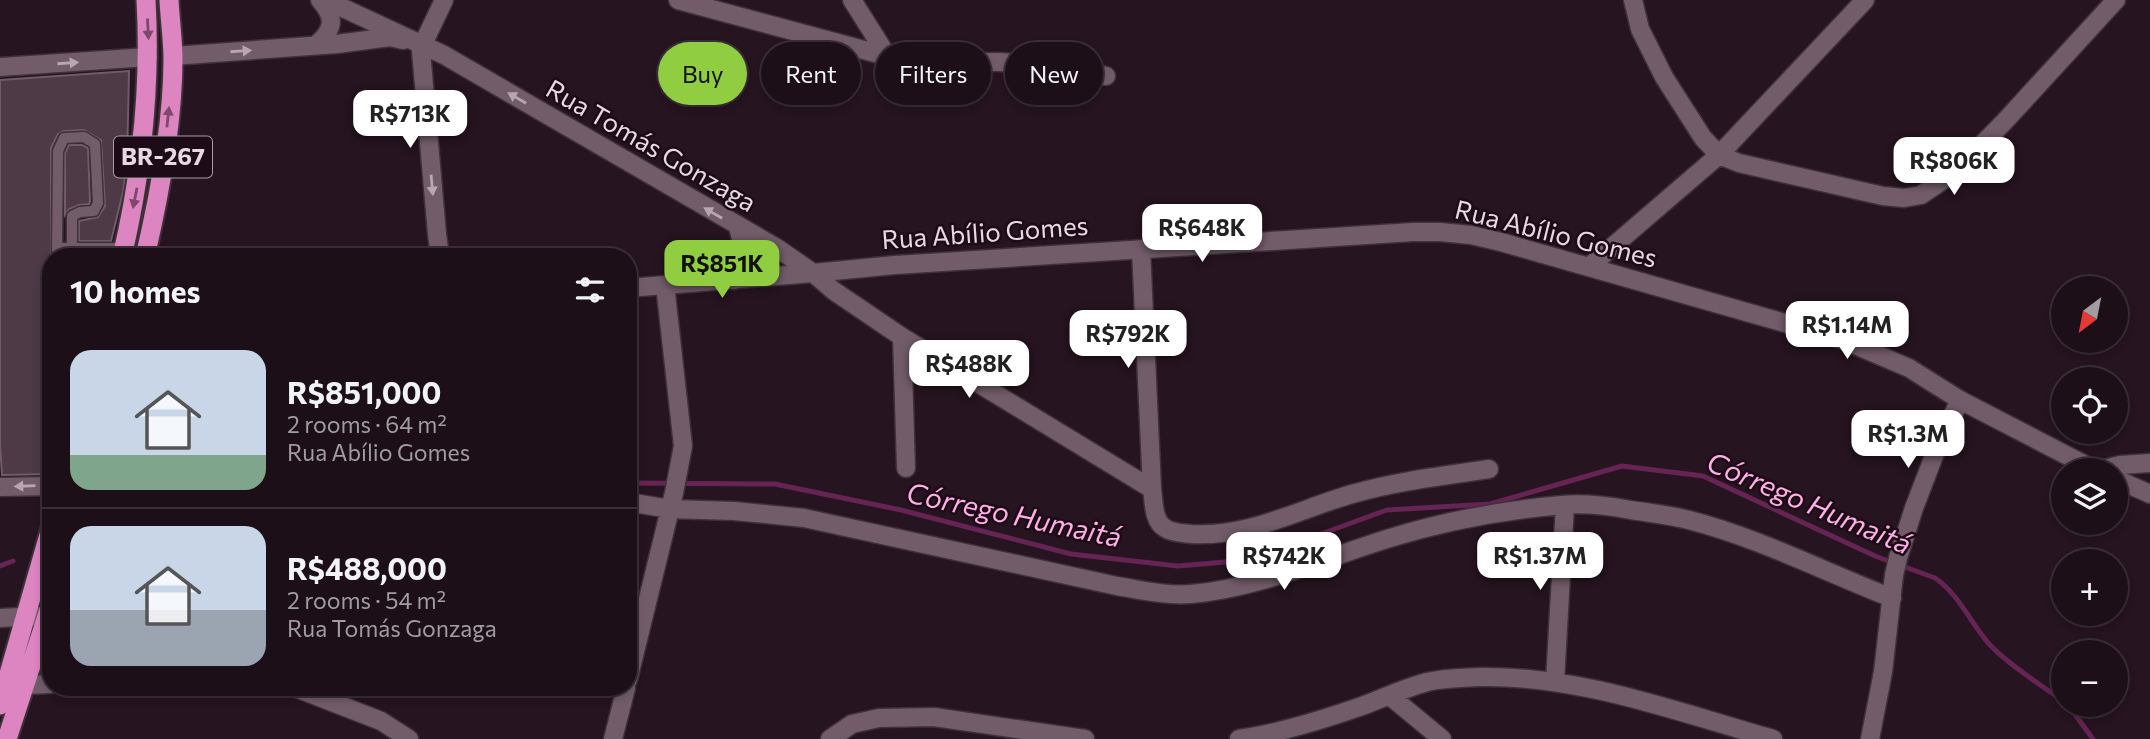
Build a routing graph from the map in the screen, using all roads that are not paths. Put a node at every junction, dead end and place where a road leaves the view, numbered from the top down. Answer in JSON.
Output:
{"nodes":[{"id":1,"x":146,"y":0,"type":"edge"},
{"id":2,"x":169,"y":0,"type":"edge"},
{"id":3,"x":320,"y":0,"type":"edge"},
{"id":4,"x":326,"y":0,"type":"edge"},
{"id":5,"x":444,"y":0,"type":"edge"},
{"id":6,"x":678,"y":0,"type":"edge"},
{"id":7,"x":852,"y":0,"type":"edge"},
{"id":8,"x":1633,"y":0,"type":"edge"},
{"id":9,"x":1866,"y":0,"type":"edge"},
{"id":10,"x":2116,"y":0,"type":"edge"},
{"id":11,"x":879,"y":42,"type":"edge"},
{"id":12,"x":423,"y":44,"type":"junction"},
{"id":13,"x":316,"y":46,"type":"junction"},
{"id":14,"x":875,"y":53,"type":"edge"},
{"id":15,"x":173,"y":56,"type":"junction"},
{"id":16,"x":148,"y":57,"type":"junction"},
{"id":17,"x":991,"y":62,"type":"edge"},
{"id":18,"x":0,"y":67,"type":"edge"},
{"id":19,"x":1106,"y":76,"type":"dead end"},
{"id":20,"x":1719,"y":155,"type":"junction"},
{"id":21,"x":738,"y":227,"type":"junction"},
{"id":22,"x":57,"y":248,"type":"edge"},
{"id":23,"x":72,"y":248,"type":"edge"},
{"id":24,"x":124,"y":248,"type":"edge"},
{"id":25,"x":147,"y":248,"type":"edge"},
{"id":26,"x":439,"y":248,"type":"edge"},
{"id":27,"x":1141,"y":249,"type":"junction"},
{"id":28,"x":1590,"y":266,"type":"junction"},
{"id":29,"x":813,"y":273,"type":"junction"},
{"id":30,"x":734,"y":280,"type":"junction"},
{"id":31,"x":665,"y":285,"type":"junction"},
{"id":32,"x":637,"y":287,"type":"edge"},
{"id":33,"x":902,"y":337,"type":"junction"},
{"id":34,"x":1960,"y":400,"type":"junction"},
{"id":35,"x":2072,"y":458,"type":"edge"},
{"id":36,"x":2150,"y":463,"type":"edge"},
{"id":37,"x":2128,"y":465,"type":"edge"},
{"id":38,"x":906,"y":468,"type":"dead end"},
{"id":39,"x":1489,"y":469,"type":"dead end"},
{"id":40,"x":2128,"y":485,"type":"edge"},
{"id":41,"x":42,"y":486,"type":"edge"},
{"id":42,"x":0,"y":487,"type":"edge"},
{"id":43,"x":1152,"y":489,"type":"junction"},
{"id":44,"x":2150,"y":494,"type":"edge"},
{"id":45,"x":672,"y":501,"type":"junction"},
{"id":46,"x":637,"y":502,"type":"edge"},
{"id":47,"x":1564,"y":505,"type":"junction"},
{"id":48,"x":42,"y":559,"type":"edge"},
{"id":49,"x":1892,"y":598,"type":"junction"},
{"id":50,"x":42,"y":612,"type":"edge"},
{"id":51,"x":0,"y":618,"type":"edge"},
{"id":52,"x":25,"y":618,"type":"junction"},
{"id":53,"x":42,"y":630,"type":"edge"},
{"id":54,"x":637,"y":643,"type":"edge"},
{"id":55,"x":1555,"y":681,"type":"junction"},
{"id":56,"x":42,"y":684,"type":"edge"},
{"id":57,"x":24,"y":685,"type":"junction"},
{"id":58,"x":1,"y":691,"type":"edge"},
{"id":59,"x":317,"y":696,"type":"edge"},
{"id":60,"x":624,"y":696,"type":"edge"},
{"id":61,"x":1390,"y":696,"type":"junction"},
{"id":62,"x":7,"y":739,"type":"edge"},
{"id":63,"x":409,"y":739,"type":"edge"},
{"id":64,"x":613,"y":739,"type":"edge"},
{"id":65,"x":830,"y":739,"type":"edge"},
{"id":66,"x":1085,"y":739,"type":"edge"},
{"id":67,"x":1239,"y":739,"type":"edge"},
{"id":68,"x":1443,"y":739,"type":"edge"},
{"id":69,"x":1773,"y":739,"type":"edge"},
{"id":70,"x":1870,"y":739,"type":"edge"}],
"edges":[{"from":1,"to":16,"type":"highway","number":"BR-267","one_way":true},
{"from":2,"to":15,"type":"highway","number":"BR-267"},
{"from":3,"to":13,"type":"street"},
{"from":4,"to":12,"type":"street","name":"Rua Tomás Gonzaga"},
{"from":5,"to":12,"type":"street"},
{"from":6,"to":14,"type":"street"},
{"from":7,"to":11,"type":"street"},
{"from":8,"to":20,"type":"street"},
{"from":9,"to":20,"type":"street"},
{"from":10,"to":20,"type":"street"},
{"from":12,"to":13,"type":"street"},
{"from":21,"to":12,"type":"street","name":"Rua Tomás Gonzaga","one_way":true},
{"from":12,"to":26,"type":"street","one_way":true},
{"from":15,"to":13,"type":"street","one_way":true},
{"from":15,"to":16,"type":"street"},
{"from":25,"to":15,"type":"highway","number":"BR-267","one_way":true},
{"from":18,"to":16,"type":"street","one_way":true},
{"from":16,"to":24,"type":"highway","number":"BR-267","one_way":true},
{"from":17,"to":19,"type":"street"},
{"from":20,"to":28,"type":"street"},
{"from":21,"to":29,"type":"street","name":"Rua Tomás Gonzaga"},
{"from":21,"to":30,"type":"street"},
{"from":22,"to":23,"type":"lane"},
{"from":27,"to":28,"type":"street","name":"Rua Abílio Gomes"},
{"from":27,"to":29,"type":"street","name":"Rua Abílio Gomes"},
{"from":27,"to":43,"type":"street"},
{"from":28,"to":34,"type":"street","name":"Rua Abílio Gomes"},
{"from":29,"to":30,"type":"street","name":"Rua Abílio Gomes"},
{"from":29,"to":33,"type":"street","name":"Rua Tomás Gonzaga"},
{"from":30,"to":31,"type":"street","name":"Rua Abílio Gomes"},
{"from":31,"to":32,"type":"street","name":"Rua Abílio Gomes"},
{"from":31,"to":45,"type":"street"},
{"from":33,"to":38,"type":"street"},
{"from":33,"to":43,"type":"street","name":"Rua Tomás Gonzaga"},
{"from":34,"to":35,"type":"street","name":"Rua Abílio Gomes"},
{"from":34,"to":49,"type":"street"},
{"from":36,"to":37,"type":"street","name":"Rua Abílio Gomes"},
{"from":39,"to":43,"type":"street"},
{"from":40,"to":44,"type":"street"},
{"from":41,"to":42,"type":"street","one_way":true},
{"from":45,"to":46,"type":"street"},
{"from":45,"to":47,"type":"street"},
{"from":45,"to":54,"type":"street"},
{"from":47,"to":49,"type":"street"},
{"from":47,"to":55,"type":"street"},
{"from":48,"to":52,"type":"highway"},
{"from":49,"to":70,"type":"street"},
{"from":50,"to":52,"type":"street"},
{"from":51,"to":52,"type":"street"},
{"from":52,"to":58,"type":"highway"},
{"from":53,"to":57,"type":"highway"},
{"from":55,"to":61,"type":"street"},
{"from":55,"to":69,"type":"street"},
{"from":56,"to":57,"type":"street"},
{"from":57,"to":62,"type":"highway"},
{"from":59,"to":63,"type":"street"},
{"from":60,"to":64,"type":"street"},
{"from":61,"to":67,"type":"street"},
{"from":61,"to":68,"type":"street"},
{"from":65,"to":66,"type":"street"}]}
